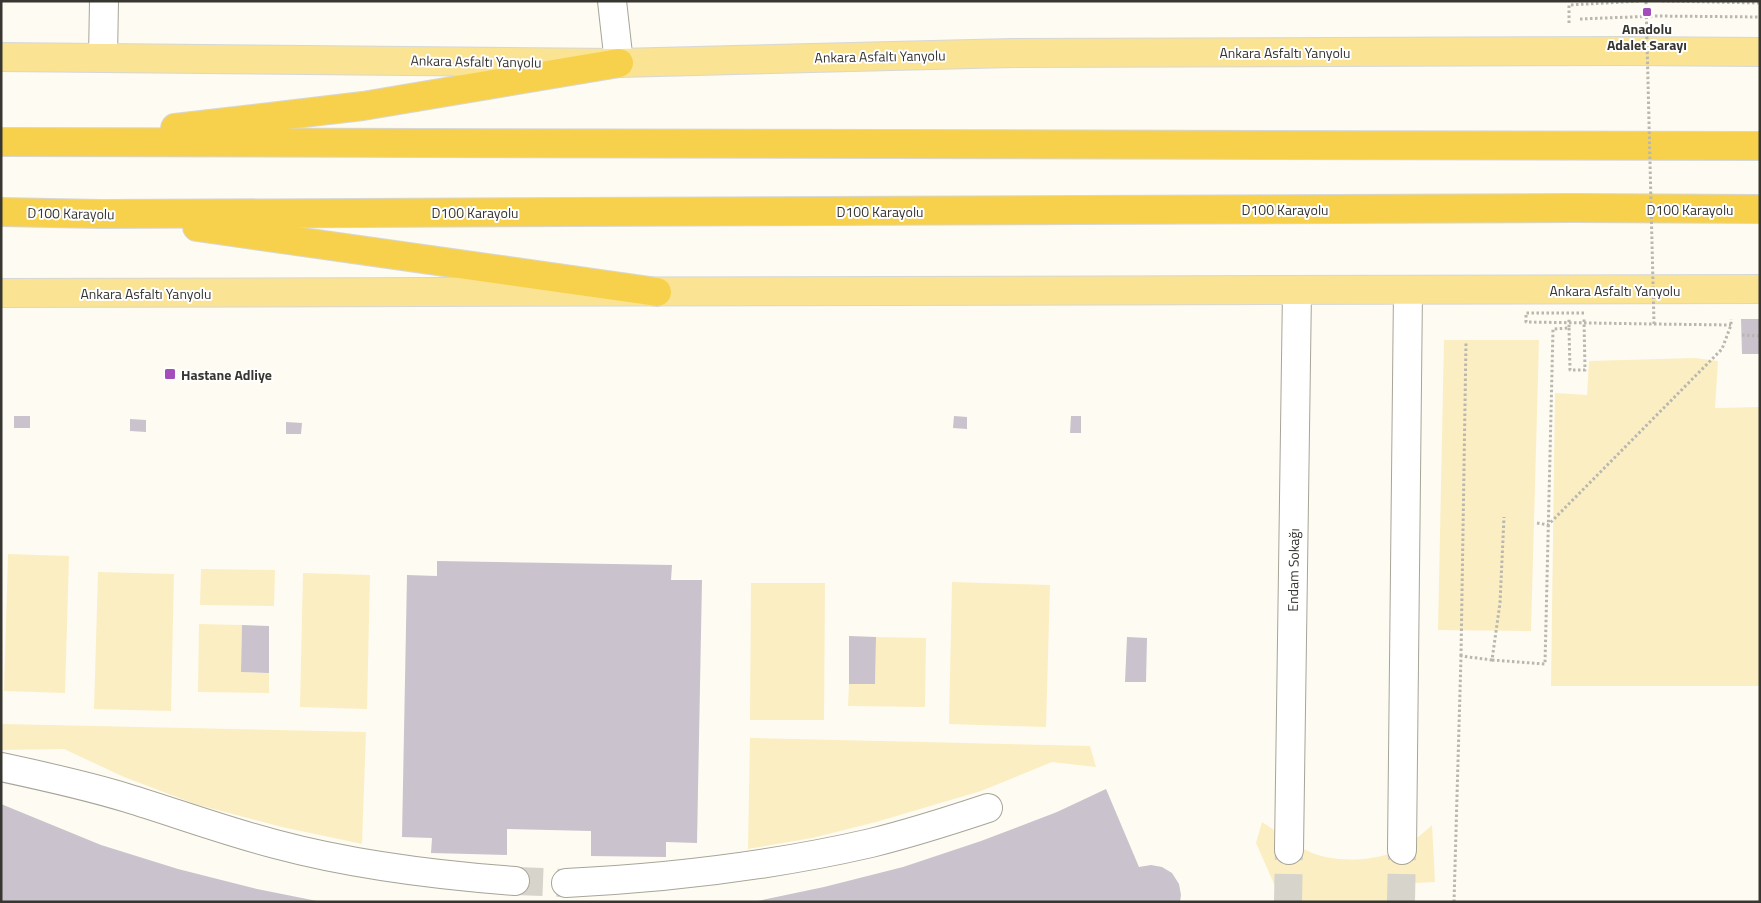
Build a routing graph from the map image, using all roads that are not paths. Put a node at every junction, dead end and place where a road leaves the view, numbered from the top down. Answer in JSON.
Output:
{"nodes":[{"id":1,"x":104,"y":1,"type":"edge"},
{"id":2,"x":612,"y":1,"type":"edge"},
{"id":3,"x":1760,"y":52,"type":"edge"},
{"id":4,"x":1,"y":57,"type":"edge"},
{"id":5,"x":103,"y":58,"type":"junction"},
{"id":6,"x":619,"y":63,"type":"junction"},
{"id":7,"x":1,"y":142,"type":"edge"},
{"id":8,"x":46,"y":142,"type":"junction"},
{"id":9,"x":1760,"y":146,"type":"edge"},
{"id":10,"x":1760,"y":209,"type":"edge"},
{"id":11,"x":1,"y":212,"type":"edge"},
{"id":12,"x":101,"y":214,"type":"junction"},
{"id":13,"x":1760,"y":289,"type":"edge"},
{"id":14,"x":1297,"y":290,"type":"junction"},
{"id":15,"x":1408,"y":290,"type":"junction"},
{"id":16,"x":657,"y":292,"type":"junction"},
{"id":17,"x":1,"y":293,"type":"edge"},
{"id":18,"x":1,"y":768,"type":"edge"},
{"id":19,"x":988,"y":808,"type":"dead end"},
{"id":20,"x":1289,"y":850,"type":"tunnel mouth"},
{"id":21,"x":1402,"y":850,"type":"tunnel mouth"},
{"id":22,"x":515,"y":881,"type":"tunnel mouth"},
{"id":23,"x":566,"y":882,"type":"tunnel mouth"}],
"edges":[{"from":1,"to":5,"type":"street"},
{"from":2,"to":6,"type":"street"},
{"from":3,"to":6,"type":"main road","name":"Ankara Asfaltı Yanyolu"},
{"from":4,"to":5,"type":"main road","name":"Ankara Asfaltı Yanyolu"},
{"from":5,"to":6,"type":"main road","name":"Ankara Asfaltı Yanyolu"},
{"from":6,"to":8,"type":"highway"},
{"from":7,"to":8,"type":"highway"},
{"from":8,"to":9,"type":"highway"},
{"from":10,"to":12,"type":"highway","name":"D100 Karayolu"},
{"from":11,"to":12,"type":"highway","name":"D100 Karayolu"},
{"from":12,"to":16,"type":"highway"},
{"from":13,"to":15,"type":"main road","name":"Ankara Asfaltı Yanyolu"},
{"from":14,"to":15,"type":"main road","name":"Ankara Asfaltı Yanyolu"},
{"from":14,"to":16,"type":"main road","name":"Ankara Asfaltı Yanyolu"},
{"from":14,"to":20,"type":"street","name":"Endam Sokağı"},
{"from":15,"to":21,"type":"street"},
{"from":16,"to":17,"type":"main road","name":"Ankara Asfaltı Yanyolu"},
{"from":18,"to":22,"type":"street"},
{"from":19,"to":23,"type":"street"}]}
